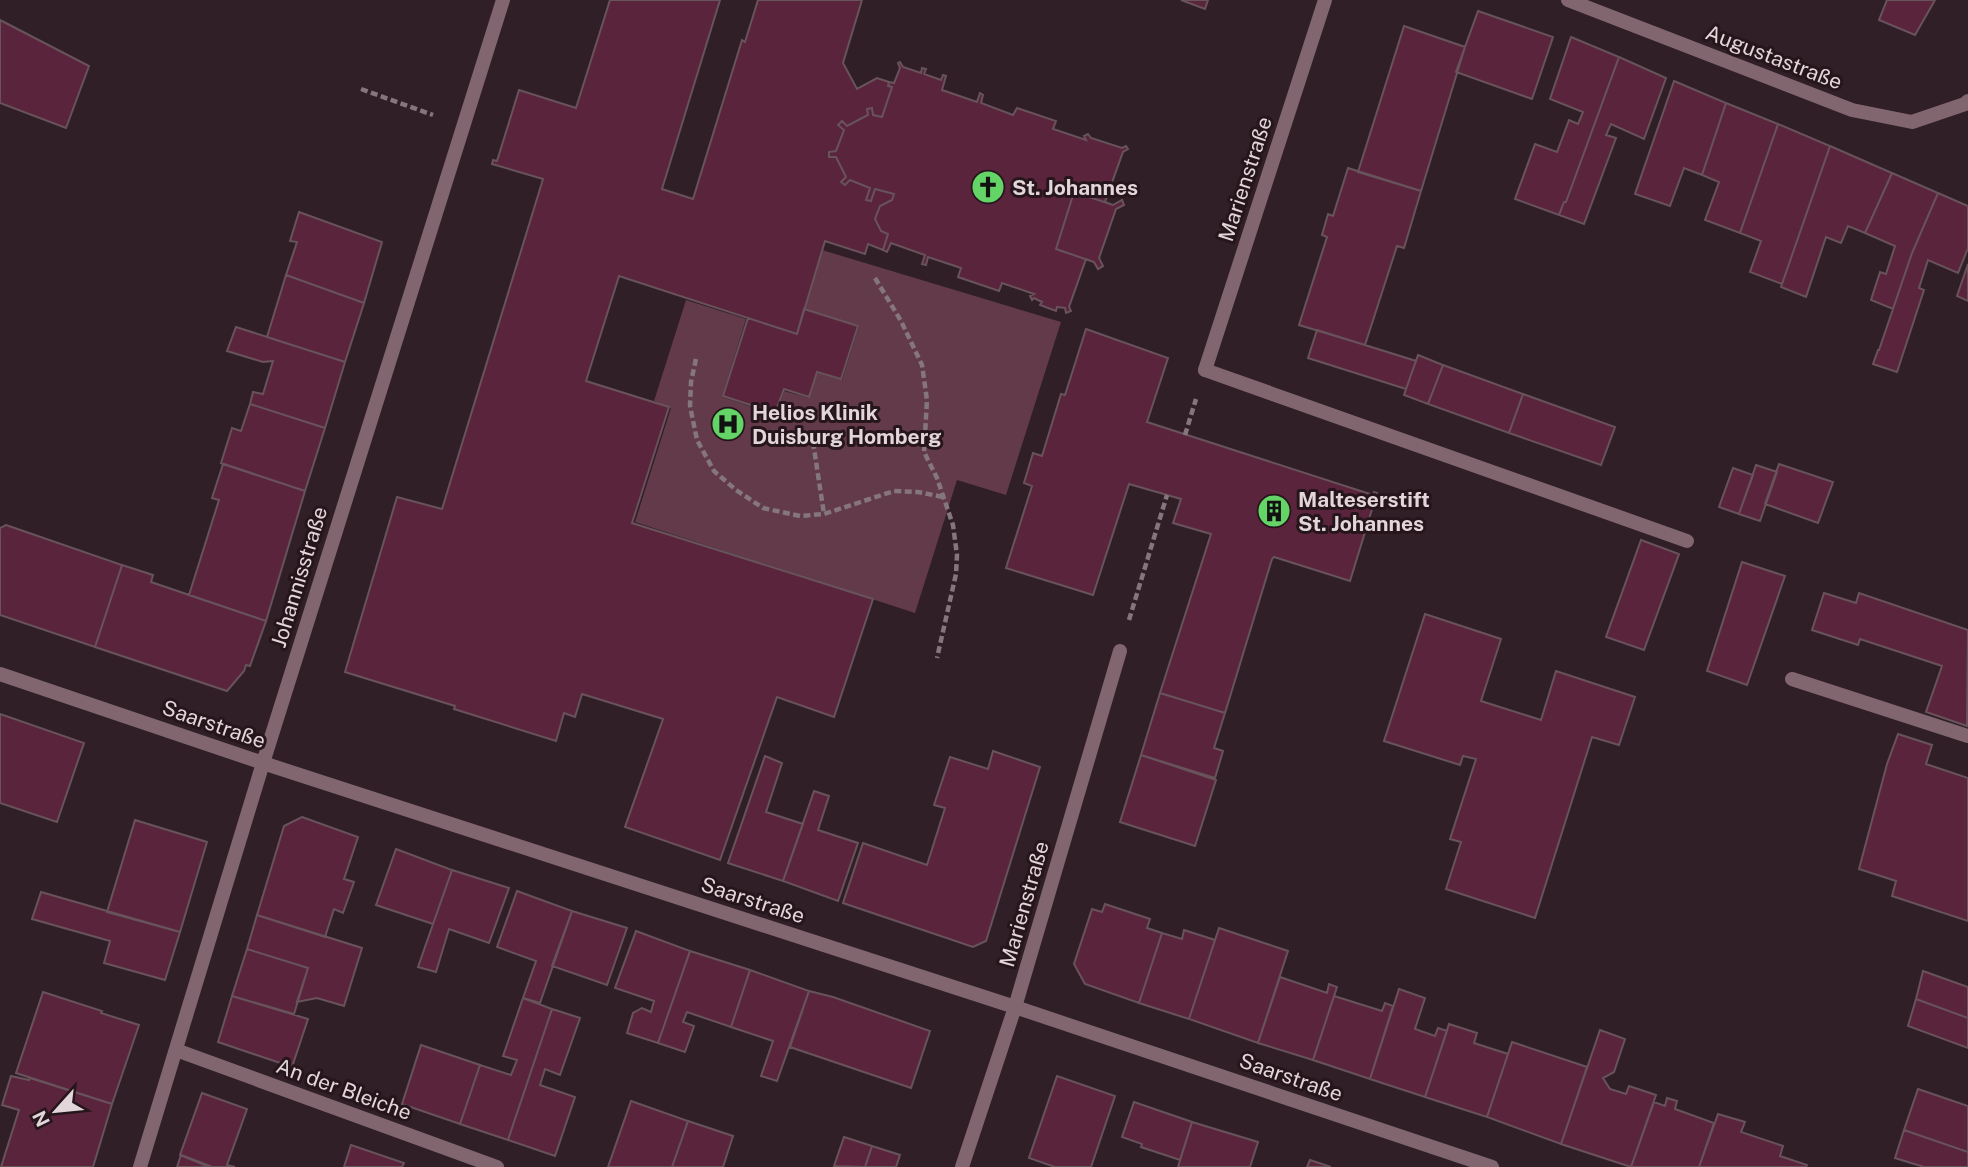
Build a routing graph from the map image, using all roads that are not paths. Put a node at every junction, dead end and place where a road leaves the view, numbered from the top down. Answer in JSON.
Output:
{"nodes":[{"id":1,"x":503,"y":0,"type":"edge"},
{"id":2,"x":1325,"y":0,"type":"edge"},
{"id":3,"x":1568,"y":0,"type":"edge"},
{"id":4,"x":1967,"y":104,"type":"edge"},
{"id":5,"x":1687,"y":541,"type":"dead end"},
{"id":6,"x":1120,"y":652,"type":"road end"},
{"id":7,"x":0,"y":674,"type":"edge"},
{"id":8,"x":1792,"y":679,"type":"dead end"},
{"id":9,"x":1968,"y":736,"type":"edge"},
{"id":10,"x":263,"y":763,"type":"junction"},
{"id":11,"x":1015,"y":1007,"type":"junction"},
{"id":12,"x":176,"y":1050,"type":"junction"},
{"id":13,"x":140,"y":1167,"type":"edge"},
{"id":14,"x":497,"y":1167,"type":"edge"},
{"id":15,"x":962,"y":1167,"type":"edge"},
{"id":16,"x":1492,"y":1167,"type":"edge"}],
"edges":[{"from":1,"to":10,"type":"street","name":"Johannisstraße"},
{"from":2,"to":5,"type":"street","name":"Marienstraße"},
{"from":3,"to":4,"type":"street","name":"Augustastraße"},
{"from":6,"to":11,"type":"street","name":"Marienstraße"},
{"from":7,"to":10,"type":"street","name":"Saarstraße"},
{"from":8,"to":9,"type":"street"},
{"from":10,"to":11,"type":"street","name":"Saarstraße"},
{"from":10,"to":12,"type":"street","name":"Johannisstraße"},
{"from":11,"to":15,"type":"street","name":"Marienstraße"},
{"from":11,"to":16,"type":"street","name":"Saarstraße"},
{"from":12,"to":13,"type":"street","name":"Johannisstraße"},
{"from":12,"to":14,"type":"street","name":"An der Bleiche"}]}
